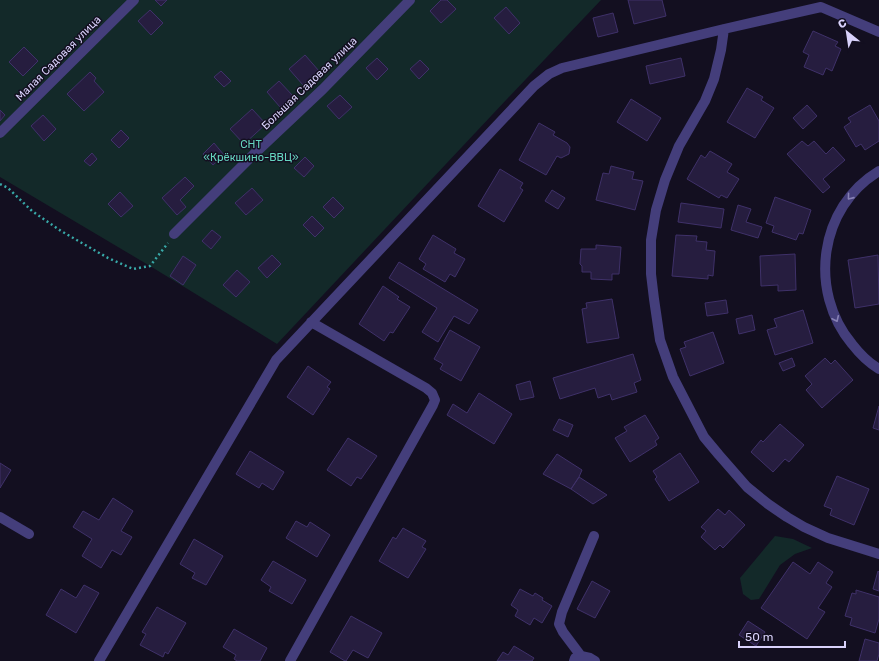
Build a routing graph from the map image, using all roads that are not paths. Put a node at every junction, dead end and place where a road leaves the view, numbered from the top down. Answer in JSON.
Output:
{"nodes":[{"id":1,"x":134,"y":0,"type":"edge"},
{"id":2,"x":410,"y":0,"type":"edge"},
{"id":3,"x":724,"y":29,"type":"junction"},
{"id":4,"x":879,"y":32,"type":"edge"},
{"id":5,"x":0,"y":133,"type":"edge"},
{"id":6,"x":879,"y":171,"type":"edge"},
{"id":7,"x":174,"y":234,"type":"road end"},
{"id":8,"x":311,"y":322,"type":"junction"},
{"id":9,"x":879,"y":369,"type":"edge"},
{"id":10,"x":0,"y":517,"type":"edge"},
{"id":11,"x":29,"y":534,"type":"dead end"},
{"id":12,"x":594,"y":536,"type":"dead end"},
{"id":13,"x":879,"y":554,"type":"edge"},
{"id":14,"x":578,"y":658,"type":"edge"},
{"id":15,"x":99,"y":661,"type":"edge"},
{"id":16,"x":290,"y":661,"type":"edge"},
{"id":17,"x":595,"y":661,"type":"edge"}],
"edges":[{"from":1,"to":5,"type":"street","name":"Малая Садовая улица"},
{"from":2,"to":7,"type":"street","name":"Большая Садовая улица"},
{"from":3,"to":4,"type":"street"},
{"from":3,"to":8,"type":"street"},
{"from":3,"to":13,"type":"street"},
{"from":6,"to":9,"type":"street","one_way":true},
{"from":8,"to":15,"type":"street"},
{"from":8,"to":16,"type":"street"},
{"from":10,"to":11,"type":"street"},
{"from":12,"to":14,"type":"street"},
{"from":14,"to":17,"type":"street"}]}
